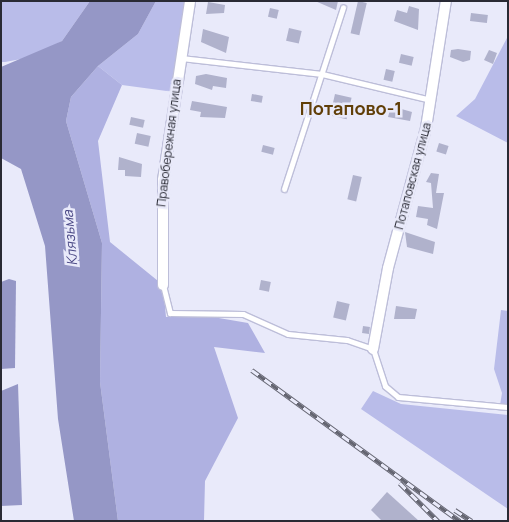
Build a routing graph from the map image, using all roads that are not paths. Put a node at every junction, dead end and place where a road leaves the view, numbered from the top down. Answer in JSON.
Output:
{"nodes":[{"id":1,"x":190,"y":1,"type":"edge"},
{"id":2,"x":446,"y":1,"type":"edge"},
{"id":3,"x":343,"y":7,"type":"dead end"},
{"id":4,"x":180,"y":58,"type":"junction"},
{"id":5,"x":322,"y":74,"type":"junction"},
{"id":6,"x":431,"y":100,"type":"junction"},
{"id":7,"x":284,"y":189,"type":"dead end"},
{"id":8,"x":162,"y":285,"type":"joint"},
{"id":9,"x":373,"y":349,"type":"junction"},
{"id":10,"x":508,"y":407,"type":"edge"}],
"edges":[{"from":1,"to":4,"type":"street","name":"Правобережная улица"},
{"from":2,"to":6,"type":"street","name":"Потаповская улица"},
{"from":3,"to":5,"type":"lane"},
{"from":4,"to":5,"type":"lane"},
{"from":4,"to":8,"type":"street","name":"Правобережная улица"},
{"from":5,"to":6,"type":"lane"},
{"from":5,"to":7,"type":"lane"},
{"from":6,"to":9,"type":"street","name":"Потаповская улица"},
{"from":8,"to":9,"type":"lane"},
{"from":9,"to":10,"type":"lane"}]}
